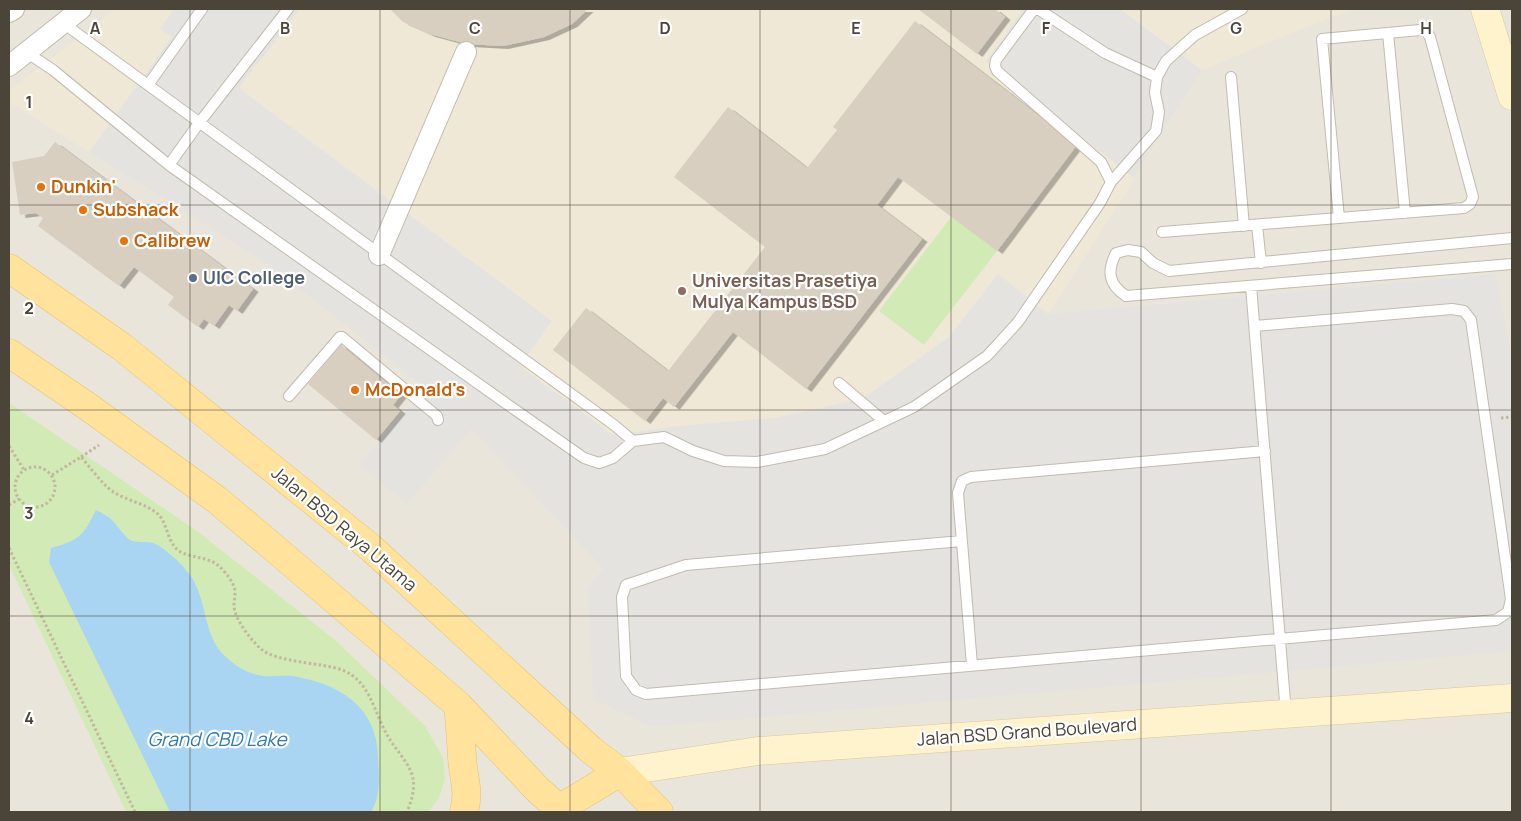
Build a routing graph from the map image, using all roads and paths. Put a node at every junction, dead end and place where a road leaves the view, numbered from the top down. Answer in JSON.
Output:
{"nodes":[{"id":1,"x":14,"y":9,"type":"edge"},
{"id":2,"x":81,"y":9,"type":"edge"},
{"id":3,"x":202,"y":9,"type":"edge"},
{"id":4,"x":288,"y":9,"type":"edge"},
{"id":5,"x":1034,"y":9,"type":"edge"},
{"id":6,"x":1038,"y":9,"type":"edge"},
{"id":7,"x":1242,"y":9,"type":"edge"},
{"id":8,"x":1485,"y":9,"type":"edge"},
{"id":9,"x":9,"y":12,"type":"edge"},
{"id":10,"x":63,"y":23,"type":"junction"},
{"id":11,"x":1388,"y":33,"type":"junction"},
{"id":12,"x":26,"y":52,"type":"junction"},
{"id":13,"x":466,"y":52,"type":"dead end"},
{"id":14,"x":9,"y":66,"type":"edge"},
{"id":15,"x":1157,"y":77,"type":"junction"},
{"id":16,"x":1231,"y":77,"type":"dead end"},
{"id":17,"x":148,"y":85,"type":"junction"},
{"id":18,"x":1512,"y":96,"type":"edge"},
{"id":19,"x":199,"y":122,"type":"junction"},
{"id":20,"x":170,"y":165,"type":"junction"},
{"id":21,"x":1111,"y":182,"type":"junction"},
{"id":22,"x":1405,"y":212,"type":"junction"},
{"id":23,"x":1340,"y":218,"type":"junction"},
{"id":24,"x":1257,"y":225,"type":"junction"},
{"id":25,"x":1244,"y":226,"type":"junction"},
{"id":26,"x":1162,"y":232,"type":"dead end"},
{"id":27,"x":1512,"y":238,"type":"edge"},
{"id":28,"x":379,"y":255,"type":"junction"},
{"id":29,"x":1261,"y":263,"type":"junction"},
{"id":30,"x":1512,"y":264,"type":"edge"},
{"id":31,"x":9,"y":268,"type":"edge"},
{"id":32,"x":1251,"y":286,"type":"junction"},
{"id":33,"x":1255,"y":326,"type":"junction"},
{"id":34,"x":9,"y":353,"type":"edge"},
{"id":35,"x":839,"y":383,"type":"dead end"},
{"id":36,"x":289,"y":396,"type":"dead end"},
{"id":37,"x":1512,"y":417,"type":"edge"},
{"id":38,"x":1505,"y":418,"type":"dead end"},
{"id":39,"x":438,"y":420,"type":"dead end"},
{"id":40,"x":884,"y":421,"type":"junction"},
{"id":41,"x":633,"y":441,"type":"junction"},
{"id":42,"x":9,"y":446,"type":"edge"},
{"id":43,"x":1265,"y":450,"type":"junction"},
{"id":44,"x":24,"y":470,"type":"junction"},
{"id":45,"x":52,"y":475,"type":"junction"},
{"id":46,"x":18,"y":499,"type":"junction"},
{"id":47,"x":9,"y":506,"type":"edge"},
{"id":48,"x":962,"y":541,"type":"junction"},
{"id":49,"x":9,"y":548,"type":"edge"},
{"id":50,"x":1281,"y":639,"type":"junction"},
{"id":51,"x":972,"y":665,"type":"junction"},
{"id":52,"x":1512,"y":698,"type":"edge"},
{"id":53,"x":458,"y":705,"type":"junction"},
{"id":54,"x":1286,"y":714,"type":"junction"},
{"id":55,"x":620,"y":772,"type":"junction"},
{"id":56,"x":559,"y":811,"type":"edge"},
{"id":57,"x":135,"y":812,"type":"edge"},
{"id":58,"x":407,"y":812,"type":"edge"},
{"id":59,"x":464,"y":812,"type":"edge"},
{"id":60,"x":659,"y":812,"type":"edge"}],
"edges":[{"from":1,"to":9,"type":"street"},
{"from":2,"to":10,"type":"street"},
{"from":3,"to":17,"type":"lane"},
{"from":4,"to":19,"type":"lane"},
{"from":5,"to":21,"type":"lane"},
{"from":6,"to":15,"type":"lane"},
{"from":7,"to":15,"type":"lane"},
{"from":8,"to":18,"type":"main road"},
{"from":10,"to":12,"type":"street"},
{"from":10,"to":17,"type":"lane"},
{"from":11,"to":22,"type":"lane"},
{"from":11,"to":22,"type":"lane"},
{"from":11,"to":23,"type":"lane"},
{"from":12,"to":14,"type":"street"},
{"from":12,"to":20,"type":"lane"},
{"from":13,"to":28,"type":"street"},
{"from":15,"to":21,"type":"lane"},
{"from":16,"to":25,"type":"lane"},
{"from":17,"to":19,"type":"lane"},
{"from":19,"to":20,"type":"lane"},
{"from":19,"to":28,"type":"lane"},
{"from":20,"to":41,"type":"lane"},
{"from":21,"to":40,"type":"lane"},
{"from":22,"to":23,"type":"lane"},
{"from":23,"to":24,"type":"lane"},
{"from":24,"to":25,"type":"lane"},
{"from":24,"to":29,"type":"lane"},
{"from":25,"to":26,"type":"lane"},
{"from":27,"to":29,"type":"lane"},
{"from":28,"to":41,"type":"lane"},
{"from":29,"to":32,"type":"lane"},
{"from":30,"to":32,"type":"lane"},
{"from":31,"to":55,"type":"main road","name":"Jalan BSD Raya Utama"},
{"from":32,"to":33,"type":"lane"},
{"from":33,"to":43,"type":"lane"},
{"from":33,"to":50,"type":"lane"},
{"from":34,"to":53,"type":"main road"},
{"from":35,"to":40,"type":"lane"},
{"from":36,"to":39,"type":"lane"},
{"from":37,"to":38,"type":"path"},
{"from":40,"to":41,"type":"lane"},
{"from":42,"to":44,"type":"path"},
{"from":43,"to":48,"type":"lane"},
{"from":43,"to":50,"type":"lane"},
{"from":44,"to":45,"type":"path"},
{"from":44,"to":46,"type":"path"},
{"from":45,"to":46,"type":"path"},
{"from":45,"to":58,"type":"path"},
{"from":46,"to":47,"type":"path"},
{"from":48,"to":51,"type":"lane"},
{"from":48,"to":51,"type":"lane"},
{"from":49,"to":57,"type":"path"},
{"from":50,"to":51,"type":"lane"},
{"from":50,"to":54,"type":"lane"},
{"from":52,"to":54,"type":"main road","name":"Jalan BSD Grand Boulevard"},
{"from":53,"to":56,"type":"main road"},
{"from":53,"to":59,"type":"main road"},
{"from":54,"to":55,"type":"main road","name":"Jalan BSD Grand Boulevard"},
{"from":55,"to":56,"type":"main road","name":"Jalan BSD Grand Boulevard"},
{"from":55,"to":60,"type":"main road","name":"Jalan BSD Raya Utama"}]}
